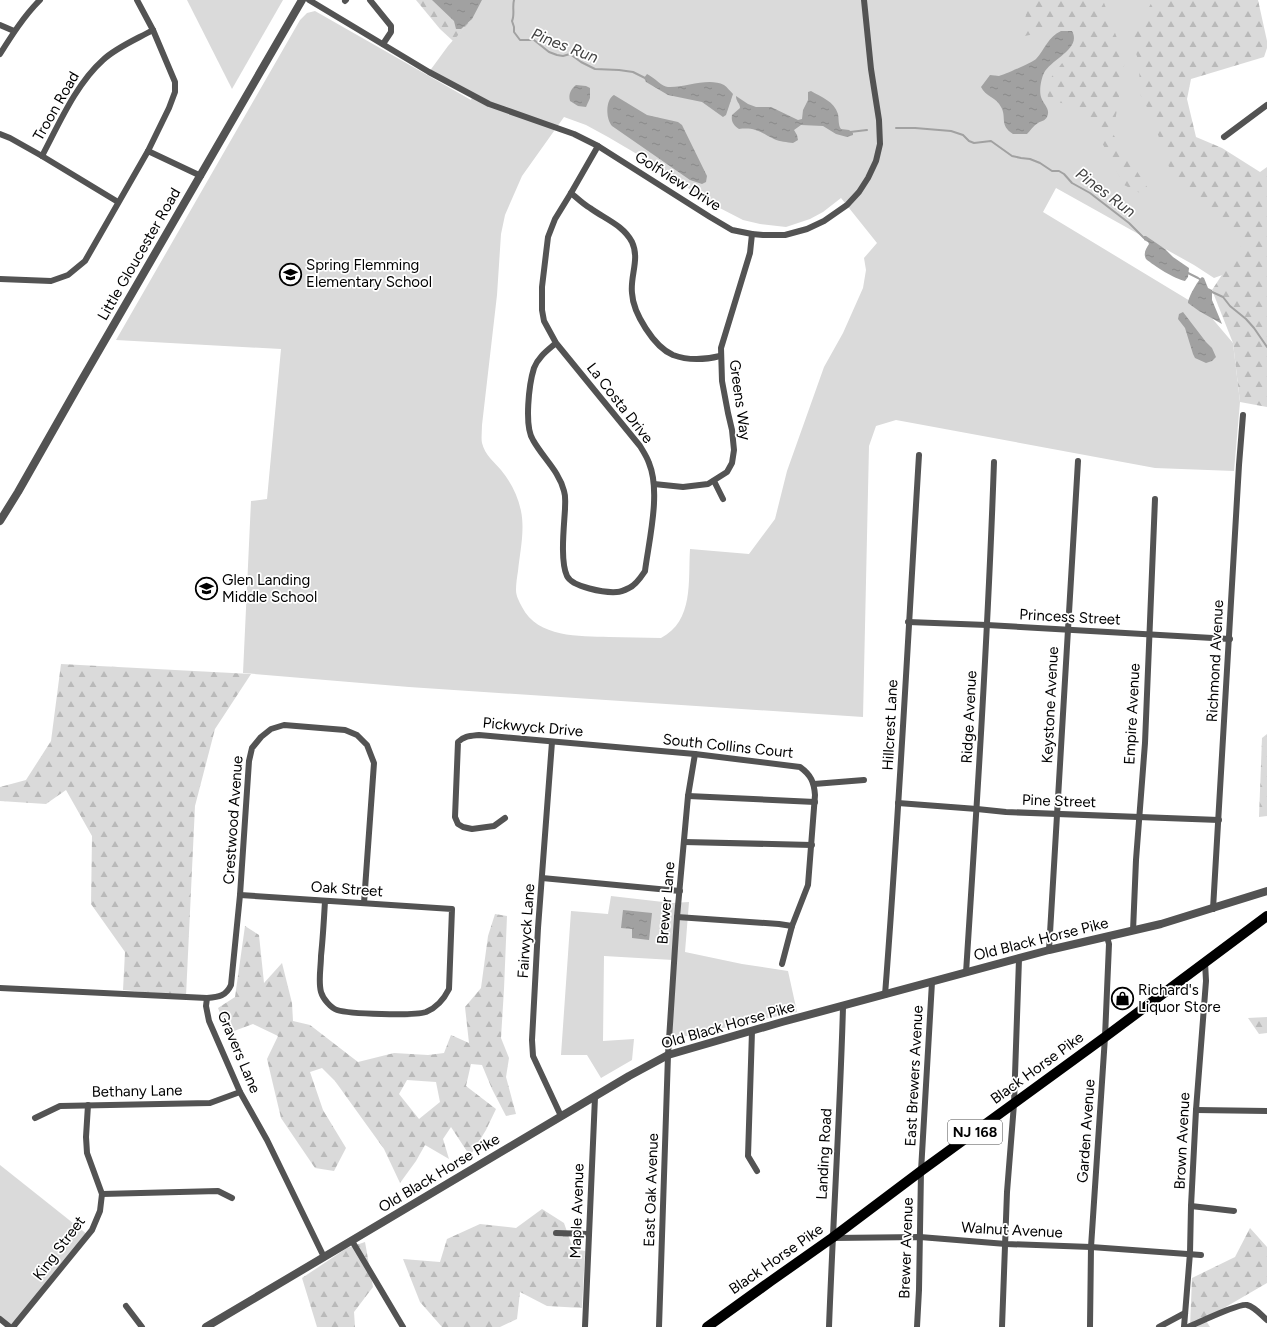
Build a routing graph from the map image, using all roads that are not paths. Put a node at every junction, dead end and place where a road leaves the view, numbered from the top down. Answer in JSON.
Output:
{"nodes":[{"id":1,"x":40,"y":0,"type":"edge"},
{"id":2,"x":137,"y":0,"type":"edge"},
{"id":3,"x":302,"y":0,"type":"edge"},
{"id":4,"x":309,"y":0,"type":"edge"},
{"id":5,"x":370,"y":0,"type":"edge"},
{"id":6,"x":864,"y":0,"type":"edge"},
{"id":7,"x":0,"y":25,"type":"edge"},
{"id":8,"x":153,"y":30,"type":"junction"},
{"id":9,"x":14,"y":32,"type":"junction"},
{"id":10,"x":383,"y":44,"type":"junction"},
{"id":11,"x":0,"y":54,"type":"edge"},
{"id":12,"x":1267,"y":105,"type":"edge"},
{"id":13,"x":0,"y":134,"type":"edge"},
{"id":14,"x":1224,"y":137,"type":"dead end"},
{"id":15,"x":598,"y":146,"type":"junction"},
{"id":16,"x":148,"y":151,"type":"junction"},
{"id":17,"x":42,"y":156,"type":"junction"},
{"id":18,"x":201,"y":176,"type":"junction"},
{"id":19,"x":571,"y":193,"type":"junction"},
{"id":20,"x":118,"y":202,"type":"junction"},
{"id":21,"x":752,"y":234,"type":"junction"},
{"id":22,"x":0,"y":279,"type":"edge"},
{"id":23,"x":556,"y":343,"type":"junction"},
{"id":24,"x":720,"y":356,"type":"junction"},
{"id":25,"x":1243,"y":416,"type":"dead end"},
{"id":26,"x":920,"y":455,"type":"dead end"},
{"id":27,"x":1078,"y":461,"type":"dead end"},
{"id":28,"x":994,"y":462,"type":"dead end"},
{"id":29,"x":714,"y":481,"type":"junction"},
{"id":30,"x":654,"y":484,"type":"junction"},
{"id":31,"x":723,"y":499,"type":"dead end"},
{"id":32,"x":1155,"y":499,"type":"dead end"},
{"id":33,"x":0,"y":521,"type":"edge"},
{"id":34,"x":908,"y":622,"type":"junction"},
{"id":35,"x":987,"y":625,"type":"junction"},
{"id":36,"x":1068,"y":630,"type":"junction"},
{"id":37,"x":1149,"y":634,"type":"junction"},
{"id":38,"x":1230,"y":639,"type":"junction"},
{"id":39,"x":552,"y":742,"type":"junction"},
{"id":40,"x":605,"y":746,"type":"joint"},
{"id":41,"x":695,"y":754,"type":"junction"},
{"id":42,"x":864,"y":780,"type":"dead end"},
{"id":43,"x":814,"y":784,"type":"junction"},
{"id":44,"x":688,"y":796,"type":"junction"},
{"id":45,"x":815,"y":802,"type":"junction"},
{"id":46,"x":898,"y":804,"type":"junction"},
{"id":47,"x":977,"y":809,"type":"junction"},
{"id":48,"x":1057,"y":815,"type":"junction"},
{"id":49,"x":505,"y":818,"type":"dead end"},
{"id":50,"x":1139,"y":818,"type":"junction"},
{"id":51,"x":1219,"y":820,"type":"junction"},
{"id":52,"x":684,"y":842,"type":"junction"},
{"id":53,"x":812,"y":845,"type":"junction"},
{"id":54,"x":542,"y":878,"type":"junction"},
{"id":55,"x":680,"y":891,"type":"junction"},
{"id":56,"x":1267,"y":891,"type":"edge"},
{"id":57,"x":240,"y":895,"type":"junction"},
{"id":58,"x":325,"y":901,"type":"junction"},
{"id":59,"x":364,"y":903,"type":"junction"},
{"id":60,"x":1213,"y":909,"type":"junction"},
{"id":61,"x":1267,"y":916,"type":"edge"},
{"id":62,"x":677,"y":917,"type":"junction"},
{"id":63,"x":792,"y":926,"type":"junction"},
{"id":64,"x":1133,"y":931,"type":"junction"},
{"id":65,"x":1107,"y":937,"type":"junction"},
{"id":66,"x":1050,"y":950,"type":"junction"},
{"id":67,"x":1019,"y":959,"type":"junction"},
{"id":68,"x":1204,"y":962,"type":"junction"},
{"id":69,"x":782,"y":964,"type":"dead end"},
{"id":70,"x":966,"y":973,"type":"junction"},
{"id":71,"x":932,"y":982,"type":"junction"},
{"id":72,"x":0,"y":988,"type":"edge"},
{"id":73,"x":885,"y":995,"type":"junction"},
{"id":74,"x":207,"y":998,"type":"junction"},
{"id":75,"x":843,"y":1007,"type":"junction"},
{"id":76,"x":752,"y":1031,"type":"junction"},
{"id":77,"x":1105,"y":1037,"type":"junction"},
{"id":78,"x":668,"y":1055,"type":"junction"},
{"id":79,"x":240,"y":1092,"type":"junction"},
{"id":80,"x":595,"y":1096,"type":"junction"},
{"id":81,"x":1014,"y":1104,"type":"junction"},
{"id":82,"x":88,"y":1105,"type":"junction"},
{"id":83,"x":1196,"y":1110,"type":"junction"},
{"id":84,"x":1267,"y":1111,"type":"edge"},
{"id":85,"x":561,"y":1116,"type":"junction"},
{"id":86,"x":35,"y":1118,"type":"dead end"},
{"id":87,"x":756,"y":1171,"type":"dead end"},
{"id":88,"x":921,"y":1171,"type":"junction"},
{"id":89,"x":102,"y":1194,"type":"junction"},
{"id":90,"x":232,"y":1198,"type":"dead end"},
{"id":91,"x":1191,"y":1206,"type":"junction"},
{"id":92,"x":1234,"y":1211,"type":"dead end"},
{"id":93,"x":556,"y":1232,"type":"dead end"},
{"id":94,"x":589,"y":1234,"type":"junction"},
{"id":95,"x":920,"y":1237,"type":"junction"},
{"id":96,"x":832,"y":1238,"type":"junction"},
{"id":97,"x":352,"y":1241,"type":"junction"},
{"id":98,"x":1006,"y":1244,"type":"junction"},
{"id":99,"x":1091,"y":1247,"type":"junction"},
{"id":100,"x":1190,"y":1253,"type":"junction"},
{"id":101,"x":1201,"y":1255,"type":"dead end"},
{"id":102,"x":324,"y":1257,"type":"junction"},
{"id":103,"x":126,"y":1306,"type":"dead end"},
{"id":104,"x":1185,"y":1313,"type":"junction"},
{"id":105,"x":0,"y":1319,"type":"edge"},
{"id":106,"x":1267,"y":1320,"type":"edge"},
{"id":107,"x":1185,"y":1326,"type":"edge"},
{"id":108,"x":10,"y":1327,"type":"edge"},
{"id":109,"x":13,"y":1327,"type":"edge"},
{"id":110,"x":142,"y":1327,"type":"edge"},
{"id":111,"x":206,"y":1327,"type":"edge"},
{"id":112,"x":403,"y":1327,"type":"edge"},
{"id":113,"x":585,"y":1327,"type":"edge"},
{"id":114,"x":659,"y":1327,"type":"edge"},
{"id":115,"x":707,"y":1327,"type":"edge"},
{"id":116,"x":829,"y":1327,"type":"edge"},
{"id":117,"x":917,"y":1327,"type":"edge"},
{"id":118,"x":1002,"y":1327,"type":"edge"},
{"id":119,"x":1090,"y":1327,"type":"edge"},
{"id":120,"x":1159,"y":1327,"type":"edge"}],
"edges":[{"from":1,"to":9,"type":"street"},
{"from":2,"to":8,"type":"street"},
{"from":3,"to":18,"type":"street","name":"Little Gloucester Road"},
{"from":4,"to":10,"type":"street","name":"Golfview Drive"},
{"from":5,"to":10,"type":"street"},
{"from":6,"to":21,"type":"street","name":"Golfview Drive"},
{"from":7,"to":9,"type":"street"},
{"from":8,"to":16,"type":"street"},
{"from":8,"to":17,"type":"street","name":"Troon Road"},
{"from":9,"to":11,"type":"street"},
{"from":10,"to":15,"type":"street","name":"Golfview Drive"},
{"from":12,"to":14,"type":"street"},
{"from":13,"to":17,"type":"street"},
{"from":15,"to":19,"type":"street","name":"La Costa Drive"},
{"from":15,"to":21,"type":"street","name":"Golfview Drive"},
{"from":16,"to":18,"type":"street"},
{"from":16,"to":20,"type":"street"},
{"from":17,"to":20,"type":"street"},
{"from":18,"to":33,"type":"street","name":"Little Gloucester Road"},
{"from":19,"to":23,"type":"street","name":"La Costa Drive"},
{"from":19,"to":24,"type":"street"},
{"from":20,"to":22,"type":"street"},
{"from":21,"to":24,"type":"street","name":"Greens Way"},
{"from":23,"to":30,"type":"street","name":"La Costa Drive"},
{"from":23,"to":30,"type":"street","name":"La Costa Drive"},
{"from":24,"to":29,"type":"street","name":"Greens Way"},
{"from":25,"to":38,"type":"street","name":"Richmond Avenue"},
{"from":26,"to":34,"type":"street","name":"Hillcrest Lane"},
{"from":27,"to":36,"type":"street","name":"Keystone Avenue"},
{"from":28,"to":35,"type":"street","name":"Ridge Avenue"},
{"from":29,"to":30,"type":"street","name":"Greens Way"},
{"from":29,"to":31,"type":"street"},
{"from":32,"to":37,"type":"street","name":"Empire Avenue"},
{"from":34,"to":35,"type":"street","name":"Princess Street"},
{"from":34,"to":46,"type":"street","name":"Hillcrest Lane"},
{"from":35,"to":36,"type":"street","name":"Princess Street"},
{"from":35,"to":47,"type":"street","name":"Ridge Avenue"},
{"from":36,"to":37,"type":"street","name":"Princess Street"},
{"from":36,"to":48,"type":"street","name":"Keystone Avenue"},
{"from":37,"to":38,"type":"street","name":"Princess Street"},
{"from":37,"to":50,"type":"street","name":"Empire Avenue"},
{"from":38,"to":51,"type":"street","name":"Richmond Avenue"},
{"from":39,"to":40,"type":"street","name":"Pickwyck Drive"},
{"from":39,"to":49,"type":"street","name":"Pickwyck Drive"},
{"from":39,"to":54,"type":"street","name":"Fairwyck Lane"},
{"from":40,"to":41,"type":"street","name":"South Collins Court"},
{"from":41,"to":43,"type":"street","name":"South Collins Court"},
{"from":41,"to":44,"type":"street","name":"Brewer Lane"},
{"from":42,"to":43,"type":"street"},
{"from":43,"to":45,"type":"street"},
{"from":44,"to":45,"type":"street"},
{"from":44,"to":52,"type":"street","name":"Brewer Lane"},
{"from":45,"to":53,"type":"street"},
{"from":46,"to":47,"type":"street","name":"Pine Street"},
{"from":46,"to":73,"type":"street","name":"Hillcrest Lane"},
{"from":47,"to":48,"type":"street","name":"Pine Street"},
{"from":47,"to":70,"type":"street","name":"Ridge Avenue"},
{"from":48,"to":50,"type":"street","name":"Pine Street"},
{"from":48,"to":66,"type":"street","name":"Keystone Avenue"},
{"from":50,"to":51,"type":"street","name":"Pine Street"},
{"from":50,"to":64,"type":"street","name":"Empire Avenue"},
{"from":51,"to":60,"type":"street","name":"Richmond Avenue"},
{"from":52,"to":53,"type":"street"},
{"from":52,"to":55,"type":"street","name":"Brewer Lane"},
{"from":53,"to":63,"type":"street"},
{"from":54,"to":55,"type":"street"},
{"from":54,"to":85,"type":"street","name":"Fairwyck Lane"},
{"from":55,"to":62,"type":"street","name":"Brewer Lane"},
{"from":56,"to":60,"type":"street","name":"Old Black Horse Pike"},
{"from":57,"to":58,"type":"street","name":"Oak Street"},
{"from":57,"to":59,"type":"street","name":"Crestwood Avenue"},
{"from":57,"to":74,"type":"street","name":"Crestwood Avenue"},
{"from":58,"to":59,"type":"street","name":"Oak Street"},
{"from":58,"to":59,"type":"street","name":"Oak Street"},
{"from":60,"to":64,"type":"street","name":"Old Black Horse Pike"},
{"from":61,"to":68,"type":"main road","name":"Black Horse Pike","number":"NJ 168"},
{"from":62,"to":63,"type":"street"},
{"from":62,"to":78,"type":"street","name":"Brewer Lane"},
{"from":63,"to":69,"type":"street"},
{"from":64,"to":65,"type":"street","name":"Old Black Horse Pike"},
{"from":65,"to":66,"type":"street","name":"Old Black Horse Pike"},
{"from":65,"to":77,"type":"street","name":"Garden Avenue"},
{"from":66,"to":67,"type":"street","name":"Old Black Horse Pike"},
{"from":67,"to":70,"type":"street","name":"Old Black Horse Pike"},
{"from":67,"to":81,"type":"street"},
{"from":68,"to":77,"type":"main road","name":"Black Horse Pike","number":"NJ 168"},
{"from":68,"to":83,"type":"street","name":"Brown Avenue"},
{"from":70,"to":71,"type":"street","name":"Old Black Horse Pike"},
{"from":71,"to":73,"type":"street","name":"Old Black Horse Pike"},
{"from":71,"to":88,"type":"street","name":"East Brewers Avenue"},
{"from":72,"to":74,"type":"street","name":"Gravers Lane"},
{"from":73,"to":75,"type":"street","name":"Old Black Horse Pike"},
{"from":74,"to":79,"type":"street","name":"Gravers Lane"},
{"from":75,"to":76,"type":"street","name":"Old Black Horse Pike"},
{"from":75,"to":96,"type":"street","name":"Landing Road"},
{"from":76,"to":78,"type":"street","name":"Old Black Horse Pike"},
{"from":76,"to":87,"type":"street"},
{"from":77,"to":81,"type":"main road","name":"Black Horse Pike","number":"NJ 168"},
{"from":77,"to":99,"type":"street","name":"Garden Avenue"},
{"from":78,"to":80,"type":"street","name":"Old Black Horse Pike"},
{"from":78,"to":114,"type":"street","name":"East Oak Avenue"},
{"from":79,"to":82,"type":"street","name":"Bethany Lane"},
{"from":79,"to":102,"type":"street","name":"Gravers Lane"},
{"from":80,"to":85,"type":"street","name":"Old Black Horse Pike"},
{"from":80,"to":94,"type":"street","name":"Maple Avenue"},
{"from":81,"to":88,"type":"main road","name":"Black Horse Pike","number":"NJ 168"},
{"from":81,"to":98,"type":"street"},
{"from":82,"to":86,"type":"street","name":"Bethany Lane"},
{"from":82,"to":89,"type":"street","name":"King Street"},
{"from":83,"to":84,"type":"street"},
{"from":83,"to":91,"type":"street","name":"Brown Avenue"},
{"from":85,"to":97,"type":"street","name":"Old Black Horse Pike"},
{"from":88,"to":95,"type":"street","name":"Brewer Avenue"},
{"from":88,"to":96,"type":"main road","name":"Black Horse Pike","number":"NJ 168"},
{"from":89,"to":90,"type":"street"},
{"from":89,"to":109,"type":"street","name":"King Street"},
{"from":91,"to":92,"type":"street"},
{"from":91,"to":100,"type":"street","name":"Brown Avenue"},
{"from":93,"to":94,"type":"street"},
{"from":94,"to":113,"type":"street","name":"Maple Avenue"},
{"from":95,"to":96,"type":"street","name":"Walnut Avenue"},
{"from":95,"to":98,"type":"street","name":"Walnut Avenue"},
{"from":95,"to":117,"type":"street","name":"Brewer Avenue"},
{"from":96,"to":115,"type":"main road","name":"Black Horse Pike","number":"NJ 168"},
{"from":96,"to":116,"type":"street","name":"Landing Road"},
{"from":97,"to":102,"type":"street","name":"Old Black Horse Pike"},
{"from":97,"to":112,"type":"street"},
{"from":98,"to":99,"type":"street","name":"Walnut Avenue"},
{"from":98,"to":118,"type":"street"},
{"from":99,"to":100,"type":"street","name":"Walnut Avenue"},
{"from":99,"to":119,"type":"street","name":"Garden Avenue"},
{"from":100,"to":101,"type":"street","name":"Walnut Avenue"},
{"from":100,"to":104,"type":"street","name":"Brown Avenue"},
{"from":102,"to":111,"type":"street","name":"Old Black Horse Pike"},
{"from":103,"to":110,"type":"street"},
{"from":104,"to":107,"type":"street","name":"Brown Avenue"},
{"from":104,"to":120,"type":"street"},
{"from":105,"to":108,"type":"street"},
{"from":106,"to":107,"type":"street"}]}
